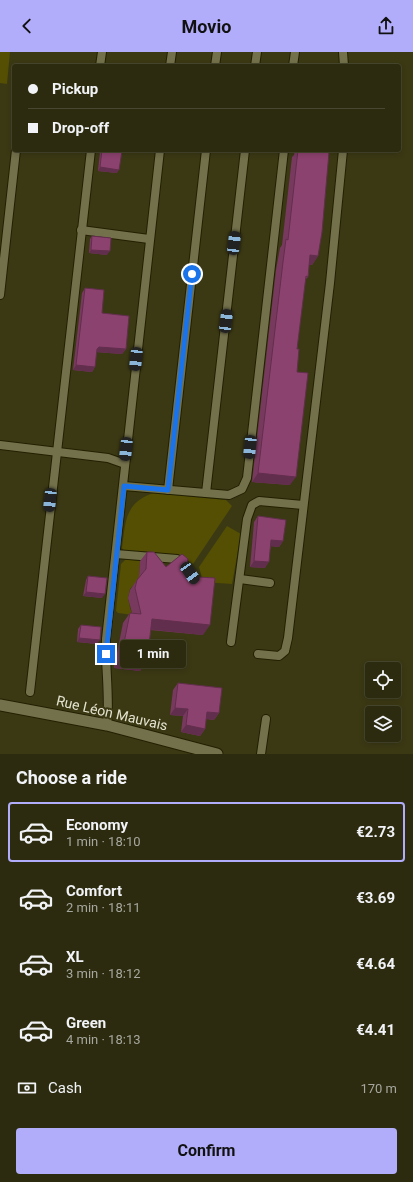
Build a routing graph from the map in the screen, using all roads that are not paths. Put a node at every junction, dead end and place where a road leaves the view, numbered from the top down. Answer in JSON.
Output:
{"nodes":[{"id":1,"x":102,"y":52,"type":"edge"},
{"id":2,"x":172,"y":52,"type":"edge"},
{"id":3,"x":217,"y":52,"type":"edge"},
{"id":4,"x":257,"y":52,"type":"edge"},
{"id":5,"x":295,"y":52,"type":"edge"},
{"id":6,"x":344,"y":52,"type":"edge"},
{"id":7,"x":100,"y":64,"type":"edge"},
{"id":8,"x":170,"y":64,"type":"edge"},
{"id":9,"x":215,"y":64,"type":"edge"},
{"id":10,"x":255,"y":64,"type":"edge"},
{"id":11,"x":293,"y":64,"type":"edge"},
{"id":12,"x":344,"y":64,"type":"edge"},
{"id":13,"x":16,"y":152,"type":"edge"},
{"id":14,"x":90,"y":152,"type":"edge"},
{"id":15,"x":160,"y":152,"type":"edge"},
{"id":16,"x":206,"y":152,"type":"edge"},
{"id":17,"x":245,"y":152,"type":"edge"},
{"id":18,"x":284,"y":152,"type":"edge"},
{"id":19,"x":343,"y":152,"type":"edge"},
{"id":20,"x":81,"y":230,"type":"junction"},
{"id":21,"x":150,"y":239,"type":"junction"},
{"id":22,"x":0,"y":295,"type":"edge"},
{"id":23,"x":0,"y":446,"type":"edge"},
{"id":24,"x":56,"y":452,"type":"junction"},
{"id":25,"x":125,"y":464,"type":"junction"},
{"id":26,"x":124,"y":486,"type":"junction"},
{"id":27,"x":168,"y":490,"type":"junction"},
{"id":28,"x":206,"y":493,"type":"junction"},
{"id":29,"x":303,"y":505,"type":"junction"},
{"id":30,"x":116,"y":554,"type":"junction"},
{"id":31,"x":240,"y":580,"type":"junction"},
{"id":32,"x":196,"y":581,"type":"edge"},
{"id":33,"x":270,"y":584,"type":"dead end"},
{"id":34,"x":230,"y":642,"type":"dead end"},
{"id":35,"x":258,"y":654,"type":"dead end"},
{"id":36,"x":30,"y":692,"type":"dead end"},
{"id":37,"x":0,"y":705,"type":"edge"},
{"id":38,"x":266,"y":719,"type":"dead end"},
{"id":39,"x":107,"y":725,"type":"junction"},
{"id":40,"x":217,"y":754,"type":"edge"},
{"id":41,"x":261,"y":754,"type":"edge"}],
"edges":[{"from":1,"to":7,"type":"lane"},
{"from":2,"to":8,"type":"lane"},
{"from":3,"to":9,"type":"lane"},
{"from":4,"to":10,"type":"lane"},
{"from":5,"to":11,"type":"lane"},
{"from":6,"to":12,"type":"lane"},
{"from":13,"to":22,"type":"lane"},
{"from":14,"to":20,"type":"lane"},
{"from":15,"to":21,"type":"lane"},
{"from":16,"to":27,"type":"lane"},
{"from":17,"to":28,"type":"lane"},
{"from":18,"to":28,"type":"lane"},
{"from":19,"to":29,"type":"lane"},
{"from":20,"to":21,"type":"lane"},
{"from":20,"to":24,"type":"lane"},
{"from":21,"to":25,"type":"lane"},
{"from":23,"to":24,"type":"lane"},
{"from":24,"to":25,"type":"lane"},
{"from":24,"to":36,"type":"lane"},
{"from":25,"to":26,"type":"lane"},
{"from":26,"to":27,"type":"lane"},
{"from":26,"to":30,"type":"lane"},
{"from":27,"to":28,"type":"lane"},
{"from":29,"to":31,"type":"lane"},
{"from":29,"to":35,"type":"lane"},
{"from":30,"to":32,"type":"lane"},
{"from":30,"to":39,"type":"lane"},
{"from":31,"to":33,"type":"lane"},
{"from":31,"to":34,"type":"lane"},
{"from":37,"to":39,"type":"street","name":"Rue Léon Mauvais"},
{"from":38,"to":41,"type":"lane"},
{"from":39,"to":40,"type":"street","name":"Rue Léon Mauvais"}]}
